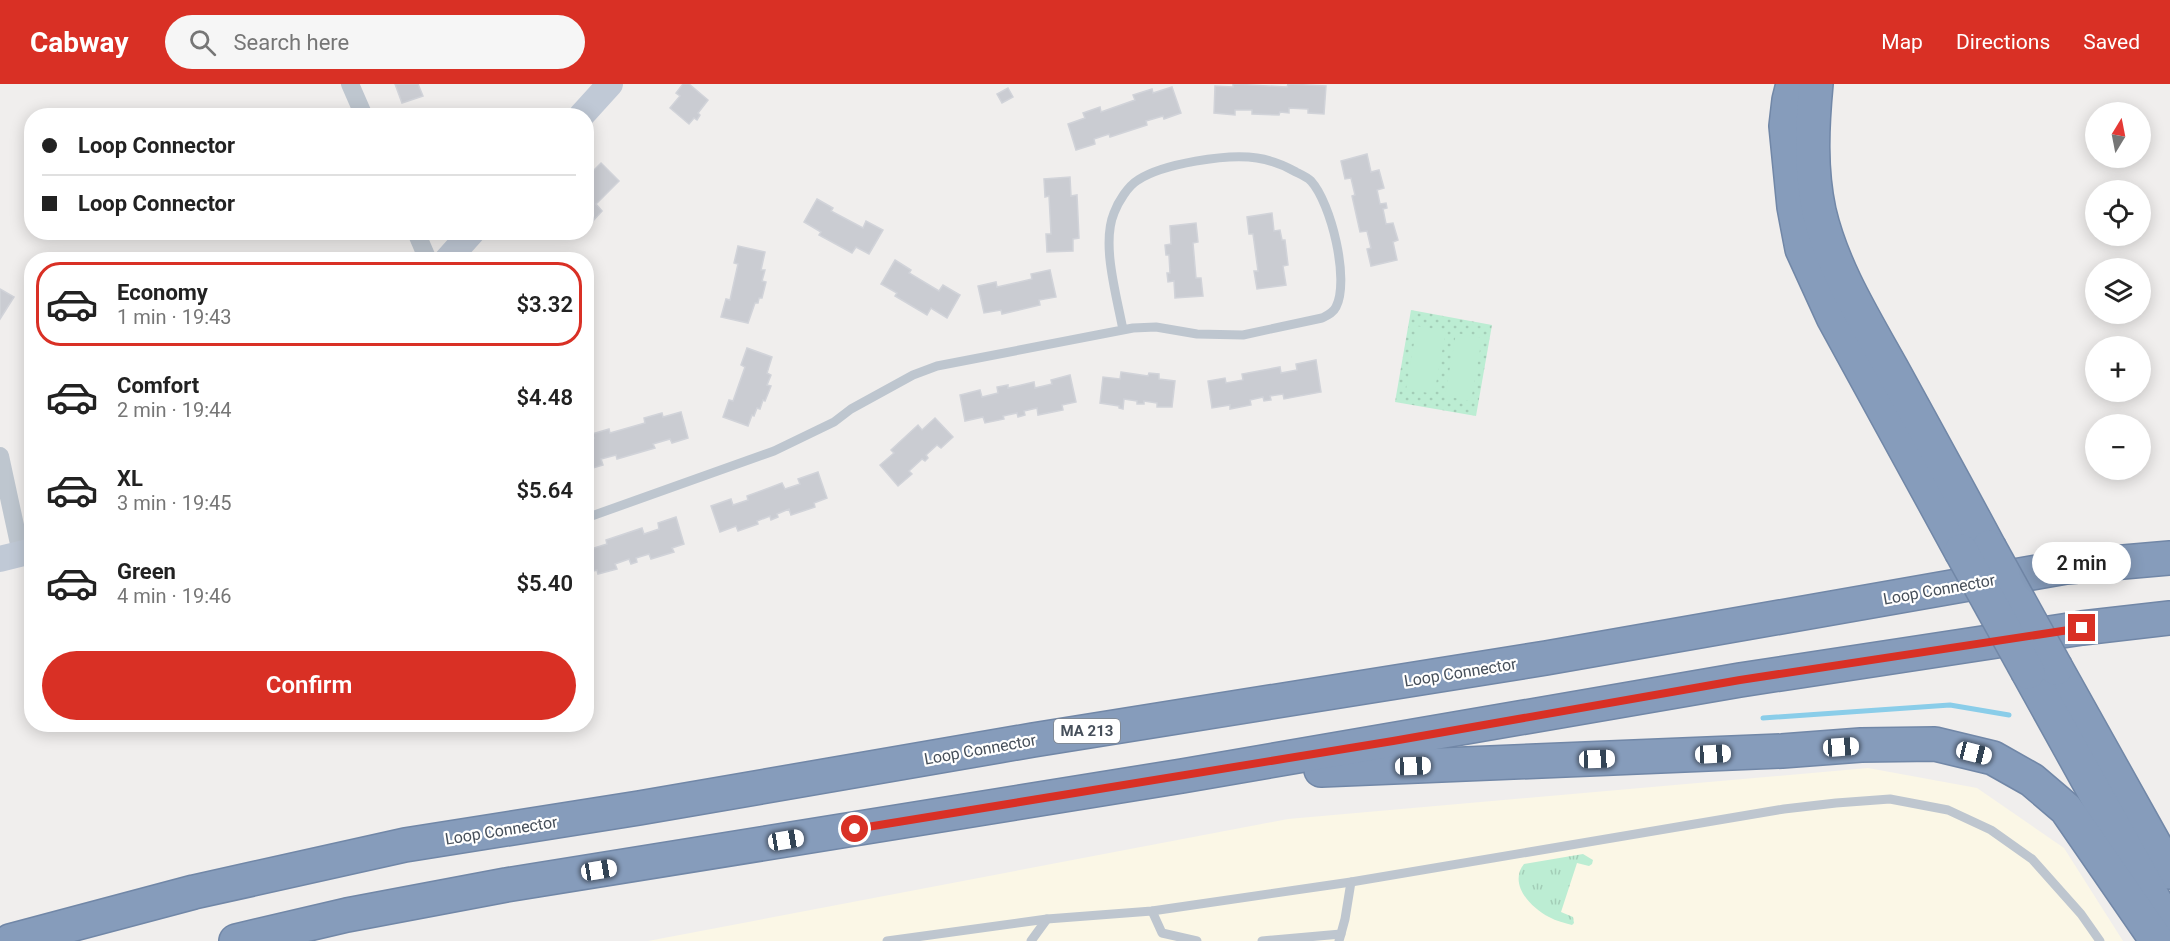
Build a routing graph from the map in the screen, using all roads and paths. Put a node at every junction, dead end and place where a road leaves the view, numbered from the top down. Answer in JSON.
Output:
{"nodes":[{"id":1,"x":350,"y":84,"type":"edge"},
{"id":2,"x":610,"y":84,"type":"edge"},
{"id":3,"x":1793,"y":84,"type":"edge"},
{"id":4,"x":1816,"y":84,"type":"edge"},
{"id":5,"x":360,"y":108,"type":"edge"},
{"id":6,"x":588,"y":108,"type":"edge"},
{"id":7,"x":465,"y":240,"type":"edge"},
{"id":8,"x":454,"y":252,"type":"edge"},
{"id":9,"x":1123,"y":330,"type":"junction"},
{"id":10,"x":0,"y":456,"type":"edge"},
{"id":11,"x":594,"y":515,"type":"edge"},
{"id":12,"x":1975,"y":549,"type":"junction"},
{"id":13,"x":18,"y":554,"type":"edge"},
{"id":14,"x":2170,"y":556,"type":"edge"},
{"id":15,"x":2170,"y":618,"type":"edge"},
{"id":16,"x":2042,"y":670,"type":"junction"},
{"id":17,"x":1182,"y":776,"type":"junction"},
{"id":18,"x":2170,"y":872,"type":"edge"},
{"id":19,"x":1351,"y":882,"type":"junction"},
{"id":20,"x":1152,"y":911,"type":"junction"},
{"id":21,"x":1047,"y":919,"type":"junction"},
{"id":22,"x":2170,"y":929,"type":"edge"},
{"id":23,"x":957,"y":936,"type":"edge"},
{"id":24,"x":1340,"y":938,"type":"edge"},
{"id":25,"x":10,"y":941,"type":"edge"},
{"id":26,"x":236,"y":941,"type":"edge"},
{"id":27,"x":886,"y":941,"type":"edge"},
{"id":28,"x":1031,"y":941,"type":"edge"},
{"id":29,"x":1197,"y":941,"type":"edge"},
{"id":30,"x":1262,"y":941,"type":"edge"},
{"id":31,"x":2100,"y":941,"type":"edge"},
{"id":32,"x":2157,"y":941,"type":"edge"}],
"edges":[{"from":1,"to":5,"type":"street"},
{"from":2,"to":6,"type":"street"},
{"from":3,"to":12,"type":"highway"},
{"from":4,"to":12,"type":"highway"},
{"from":7,"to":8,"type":"street"},
{"from":9,"to":9,"type":"lane"},
{"from":9,"to":11,"type":"lane"},
{"from":10,"to":13,"type":"street"},
{"from":12,"to":16,"type":"highway","bridge":true},
{"from":14,"to":25,"type":"highway","name":"Loop Connector","number":"MA 213"},
{"from":15,"to":17,"type":"highway"},
{"from":16,"to":18,"type":"highway"},
{"from":16,"to":22,"type":"highway"},
{"from":17,"to":26,"type":"highway"},
{"from":17,"to":32,"type":"highway"},
{"from":19,"to":20,"type":"lane"},
{"from":19,"to":24,"type":"lane"},
{"from":19,"to":31,"type":"lane"},
{"from":20,"to":21,"type":"lane"},
{"from":20,"to":29,"type":"lane"},
{"from":21,"to":23,"type":"lane"},
{"from":21,"to":28,"type":"lane"},
{"from":23,"to":27,"type":"lane"},
{"from":24,"to":30,"type":"lane"}]}
